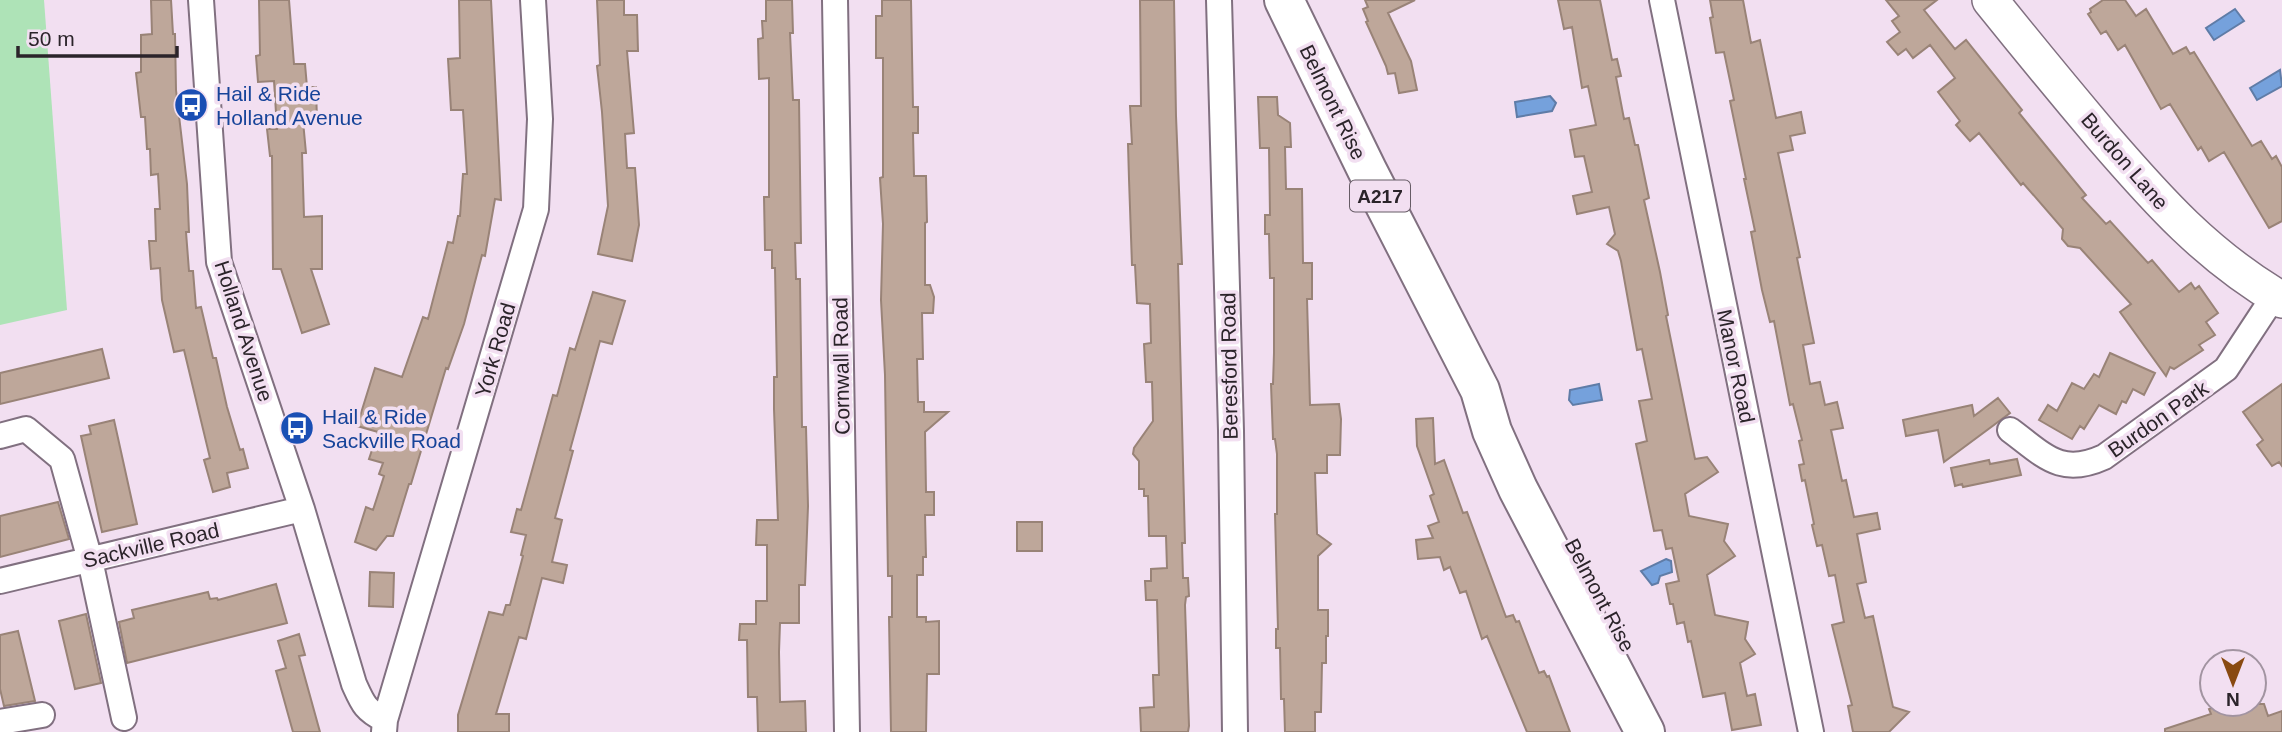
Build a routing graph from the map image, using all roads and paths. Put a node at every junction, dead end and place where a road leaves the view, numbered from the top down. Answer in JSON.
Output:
{"nodes":[{"id":1,"x":201,"y":0,"type":"edge"},
{"id":2,"x":533,"y":0,"type":"edge"},
{"id":3,"x":835,"y":0,"type":"edge"},
{"id":4,"x":1219,"y":0,"type":"edge"},
{"id":5,"x":1284,"y":0,"type":"edge"},
{"id":6,"x":1662,"y":0,"type":"edge"},
{"id":7,"x":1990,"y":0,"type":"edge"},
{"id":8,"x":2278,"y":298,"type":"edge"},
{"id":9,"x":1480,"y":390,"type":"junction"},
{"id":10,"x":2010,"y":430,"type":"dead end"},
{"id":11,"x":0,"y":436,"type":"edge"},
{"id":12,"x":302,"y":509,"type":"junction"},
{"id":13,"x":90,"y":560,"type":"junction"},
{"id":14,"x":0,"y":581,"type":"edge"},
{"id":15,"x":42,"y":715,"type":"dead end"},
{"id":16,"x":124,"y":718,"type":"dead end"},
{"id":17,"x":0,"y":722,"type":"edge"},
{"id":18,"x":385,"y":726,"type":"edge"},
{"id":19,"x":847,"y":732,"type":"edge"},
{"id":20,"x":1235,"y":732,"type":"edge"},
{"id":21,"x":1645,"y":732,"type":"edge"},
{"id":22,"x":1671,"y":732,"type":"edge"},
{"id":23,"x":1811,"y":732,"type":"edge"}],
"edges":[{"from":1,"to":12,"type":"street","name":"Holland Avenue"},
{"from":2,"to":18,"type":"street","name":"York Road"},
{"from":3,"to":19,"type":"street","name":"Cornwall Road"},
{"from":4,"to":20,"type":"street","name":"Beresford Road"},
{"from":5,"to":9,"type":"highway","name":"Belmont Rise","number":"A217"},
{"from":6,"to":23,"type":"street","name":"Manor Road"},
{"from":7,"to":8,"type":"street","name":"Burdon Lane"},
{"from":8,"to":10,"type":"street","name":"Burdon Park"},
{"from":9,"to":21,"type":"highway","name":"Belmont Rise","number":"A217"},
{"from":9,"to":22,"type":"highway","name":"Belmont Rise","number":"A217"},
{"from":11,"to":13,"type":"street"},
{"from":12,"to":13,"type":"street","name":"Sackville Road"},
{"from":12,"to":18,"type":"street","name":"Holland Avenue"},
{"from":13,"to":14,"type":"street","name":"Sackville Road"},
{"from":13,"to":16,"type":"street"},
{"from":15,"to":17,"type":"street"}]}
